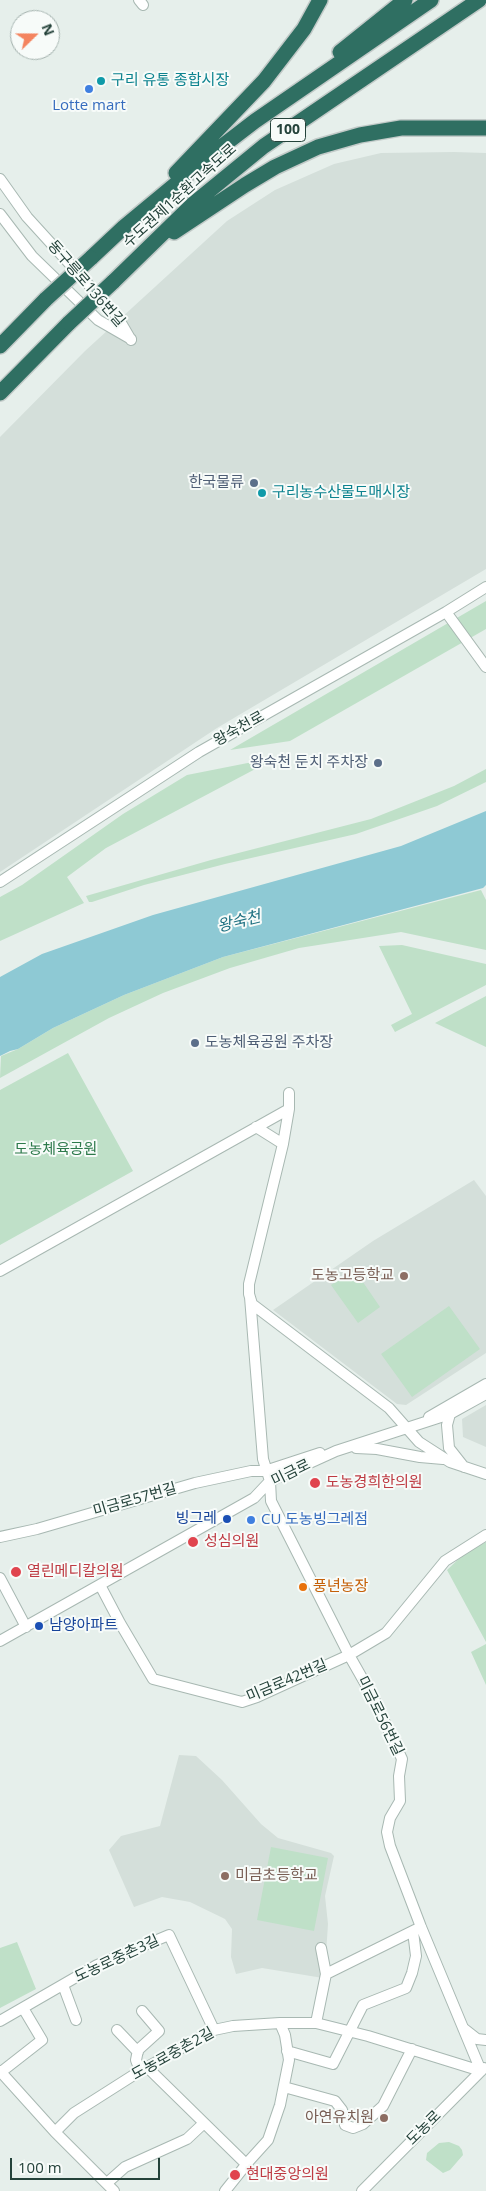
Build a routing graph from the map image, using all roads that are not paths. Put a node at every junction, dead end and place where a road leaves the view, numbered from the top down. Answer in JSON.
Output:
{"nodes":[{"id":1,"x":320,"y":0,"type":"edge"},
{"id":2,"x":405,"y":0,"type":"edge"},
{"id":3,"x":431,"y":0,"type":"edge"},
{"id":4,"x":479,"y":0,"type":"edge"},
{"id":5,"x":266,"y":114,"type":"junction"},
{"id":6,"x":486,"y":128,"type":"edge"},
{"id":7,"x":0,"y":179,"type":"edge"},
{"id":8,"x":0,"y":214,"type":"edge"},
{"id":9,"x":124,"y":227,"type":"junction"},
{"id":10,"x":142,"y":254,"type":"junction"},
{"id":11,"x":0,"y":346,"type":"edge"},
{"id":12,"x":0,"y":393,"type":"edge"},
{"id":13,"x":486,"y":587,"type":"edge"},
{"id":14,"x":446,"y":612,"type":"junction"},
{"id":15,"x":486,"y":667,"type":"edge"},
{"id":16,"x":0,"y":882,"type":"edge"},
{"id":17,"x":290,"y":1092,"type":"dead end"},
{"id":18,"x":289,"y":1109,"type":"junction"},
{"id":19,"x":256,"y":1127,"type":"junction"},
{"id":20,"x":283,"y":1144,"type":"junction"},
{"id":21,"x":0,"y":1271,"type":"edge"},
{"id":22,"x":250,"y":1297,"type":"junction"},
{"id":23,"x":486,"y":1384,"type":"edge"},
{"id":24,"x":486,"y":1394,"type":"edge"},
{"id":25,"x":450,"y":1414,"type":"junction"},
{"id":26,"x":408,"y":1428,"type":"junction"},
{"id":27,"x":348,"y":1447,"type":"junction"},
{"id":28,"x":444,"y":1459,"type":"junction"},
{"id":29,"x":464,"y":1467,"type":"junction"},
{"id":30,"x":486,"y":1474,"type":"edge"},
{"id":31,"x":268,"y":1476,"type":"junction"},
{"id":32,"x":486,"y":1535,"type":"edge"},
{"id":33,"x":0,"y":1537,"type":"edge"},
{"id":34,"x":0,"y":1578,"type":"edge"},
{"id":35,"x":100,"y":1584,"type":"junction"},
{"id":36,"x":26,"y":1627,"type":"junction"},
{"id":37,"x":0,"y":1641,"type":"edge"},
{"id":38,"x":349,"y":1655,"type":"junction"},
{"id":39,"x":417,"y":1929,"type":"junction"},
{"id":40,"x":321,"y":1948,"type":"dead end"},
{"id":41,"x":326,"y":1974,"type":"junction"},
{"id":42,"x":63,"y":1985,"type":"junction"},
{"id":43,"x":22,"y":2008,"type":"junction"},
{"id":44,"x":142,"y":2011,"type":"dead end"},
{"id":45,"x":76,"y":2020,"type":"dead end"},
{"id":46,"x":0,"y":2021,"type":"edge"},
{"id":47,"x":280,"y":2023,"type":"junction"},
{"id":48,"x":316,"y":2023,"type":"junction"},
{"id":49,"x":463,"y":2028,"type":"junction"},
{"id":50,"x":117,"y":2030,"type":"dead end"},
{"id":51,"x":214,"y":2030,"type":"junction"},
{"id":52,"x":349,"y":2031,"type":"junction"},
{"id":53,"x":486,"y":2040,"type":"edge"},
{"id":54,"x":412,"y":2048,"type":"junction"},
{"id":55,"x":138,"y":2052,"type":"junction"},
{"id":56,"x":288,"y":2052,"type":"junction"},
{"id":57,"x":483,"y":2068,"type":"edge"},
{"id":58,"x":144,"y":2069,"type":"junction"},
{"id":59,"x":1,"y":2072,"type":"edge"},
{"id":60,"x":284,"y":2086,"type":"junction"},
{"id":61,"x":204,"y":2123,"type":"junction"},
{"id":62,"x":55,"y":2132,"type":"junction"},
{"id":63,"x":246,"y":2164,"type":"junction"},
{"id":64,"x":112,"y":2189,"type":"edge"},
{"id":65,"x":225,"y":2191,"type":"edge"},
{"id":66,"x":362,"y":2191,"type":"edge"}],
"edges":[{"from":1,"to":9,"type":"highway"},
{"from":2,"to":5,"type":"highway"},
{"from":3,"to":5,"type":"highway","name":"수도권제1순환고속도로","number":"100"},
{"from":4,"to":10,"type":"highway","name":"수도권제1순환고속도로","number":"100"},
{"from":5,"to":9,"type":"highway","name":"수도권제1순환고속도로","number":"100"},
{"from":6,"to":10,"type":"highway"},
{"from":7,"to":8,"type":"street","name":"동구릉로136번길"},
{"from":9,"to":11,"type":"highway","name":"수도권제1순환고속도로","number":"100","bridge":true},
{"from":10,"to":12,"type":"highway","name":"수도권제1순환고속도로","number":"100","bridge":true},
{"from":13,"to":14,"type":"street","name":"왕숙천로"},
{"from":14,"to":15,"type":"street"},
{"from":14,"to":16,"type":"street","name":"왕숙천로"},
{"from":17,"to":18,"type":"street","name":"미금로56번길"},
{"from":18,"to":19,"type":"street"},
{"from":18,"to":20,"type":"street","name":"미금로56번길"},
{"from":19,"to":20,"type":"street"},
{"from":19,"to":21,"type":"street"},
{"from":20,"to":22,"type":"street","name":"미금로56번길"},
{"from":22,"to":26,"type":"street"},
{"from":22,"to":31,"type":"street","name":"미금로56번길"},
{"from":23,"to":26,"type":"street"},
{"from":24,"to":25,"type":"street"},
{"from":25,"to":26,"type":"street"},
{"from":25,"to":29,"type":"street"},
{"from":26,"to":27,"type":"street","name":"미금로"},
{"from":26,"to":28,"type":"street"},
{"from":27,"to":28,"type":"street"},
{"from":27,"to":31,"type":"street","name":"미금로"},
{"from":28,"to":29,"type":"street"},
{"from":29,"to":30,"type":"street"},
{"from":31,"to":33,"type":"street","name":"미금로57번길"},
{"from":31,"to":35,"type":"street","name":"미금로"},
{"from":31,"to":38,"type":"street","name":"미금로56번길"},
{"from":32,"to":38,"type":"street","name":"미금로42번길"},
{"from":34,"to":36,"type":"street"},
{"from":35,"to":36,"type":"street","name":"미금로"},
{"from":35,"to":38,"type":"street","name":"미금로42번길"},
{"from":36,"to":37,"type":"street","name":"미금로"},
{"from":38,"to":39,"type":"street","name":"미금로56번길"},
{"from":39,"to":41,"type":"street"},
{"from":39,"to":49,"type":"street","name":"미금로56번길"},
{"from":39,"to":52,"type":"street"},
{"from":40,"to":41,"type":"street"},
{"from":41,"to":48,"type":"street"},
{"from":42,"to":43,"type":"street","name":"도농로중촌3길"},
{"from":42,"to":45,"type":"street"},
{"from":42,"to":51,"type":"street","name":"도농로중촌3길"},
{"from":43,"to":46,"type":"street","name":"도농로중촌3길"},
{"from":43,"to":59,"type":"street"},
{"from":44,"to":55,"type":"street"},
{"from":47,"to":48,"type":"street","name":"도농로중촌2길"},
{"from":47,"to":51,"type":"street","name":"도농로중촌2길"},
{"from":47,"to":56,"type":"street"},
{"from":48,"to":52,"type":"street","name":"도농로중촌2길"},
{"from":49,"to":53,"type":"street"},
{"from":49,"to":57,"type":"street","name":"미금로56번길"},
{"from":50,"to":55,"type":"street"},
{"from":51,"to":58,"type":"street","name":"도농로중촌2길"},
{"from":52,"to":54,"type":"street","name":"도농로중촌2길"},
{"from":52,"to":56,"type":"street"},
{"from":54,"to":57,"type":"street","name":"도농로중촌2길"},
{"from":54,"to":60,"type":"street"},
{"from":55,"to":58,"type":"street"},
{"from":56,"to":60,"type":"street"},
{"from":57,"to":66,"type":"street","name":"도농로"},
{"from":58,"to":61,"type":"street"},
{"from":58,"to":62,"type":"street","name":"도농로중촌2길"},
{"from":59,"to":62,"type":"street"},
{"from":60,"to":63,"type":"street"},
{"from":61,"to":63,"type":"street"},
{"from":61,"to":64,"type":"street"},
{"from":62,"to":64,"type":"street"},
{"from":63,"to":65,"type":"street"}]}
